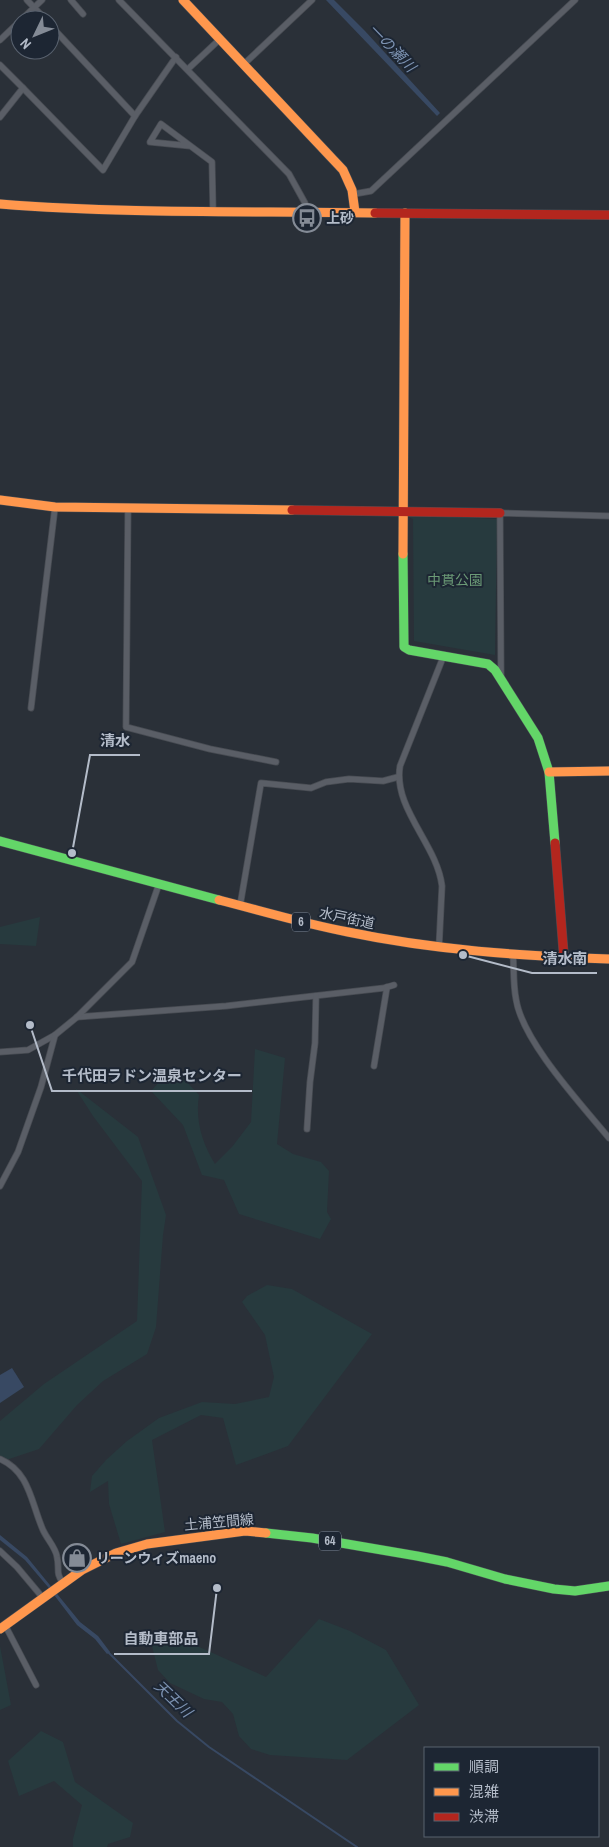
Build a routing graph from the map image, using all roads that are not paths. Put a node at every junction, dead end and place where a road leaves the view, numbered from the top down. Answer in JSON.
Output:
{"nodes":[{"id":1,"x":27,"y":0,"type":"edge"},
{"id":2,"x":42,"y":0,"type":"edge"},
{"id":3,"x":71,"y":0,"type":"edge"},
{"id":4,"x":119,"y":0,"type":"edge"},
{"id":5,"x":183,"y":0,"type":"edge"},
{"id":6,"x":312,"y":0,"type":"edge"},
{"id":7,"x":575,"y":0,"type":"edge"},
{"id":8,"x":34,"y":8,"type":"junction"},
{"id":9,"x":32,"y":10,"type":"edge"},
{"id":10,"x":83,"y":14,"type":"dead end"},
{"id":11,"x":10,"y":30,"type":"edge"},
{"id":12,"x":60,"y":36,"type":"edge"},
{"id":13,"x":220,"y":39,"type":"junction"},
{"id":14,"x":0,"y":40,"type":"edge"},
{"id":15,"x":176,"y":57,"type":"junction"},
{"id":16,"x":0,"y":65,"type":"edge"},
{"id":17,"x":243,"y":65,"type":"junction"},
{"id":18,"x":188,"y":69,"type":"junction"},
{"id":19,"x":23,"y":88,"type":"junction"},
{"id":20,"x":136,"y":116,"type":"junction"},
{"id":21,"x":0,"y":117,"type":"edge"},
{"id":22,"x":190,"y":146,"type":"junction"},
{"id":23,"x":354,"y":194,"type":"junction"},
{"id":24,"x":0,"y":204,"type":"edge"},
{"id":25,"x":213,"y":211,"type":"junction"},
{"id":26,"x":305,"y":212,"type":"junction"},
{"id":27,"x":355,"y":212,"type":"junction"},
{"id":28,"x":405,"y":213,"type":"junction"},
{"id":29,"x":609,"y":215,"type":"edge"},
{"id":30,"x":0,"y":500,"type":"edge"},
{"id":31,"x":55,"y":507,"type":"junction"},
{"id":32,"x":128,"y":508,"type":"junction"},
{"id":33,"x":402,"y":513,"type":"junction"},
{"id":34,"x":500,"y":513,"type":"junction"},
{"id":35,"x":609,"y":516,"type":"edge"},
{"id":36,"x":444,"y":656,"type":"junction"},
{"id":37,"x":501,"y":680,"type":"junction"},
{"id":38,"x":31,"y":708,"type":"dead end"},
{"id":39,"x":276,"y":762,"type":"dead end"},
{"id":40,"x":609,"y":771,"type":"edge"},
{"id":41,"x":550,"y":772,"type":"junction"},
{"id":42,"x":398,"y":777,"type":"junction"},
{"id":43,"x":0,"y":841,"type":"edge"},
{"id":44,"x":158,"y":884,"type":"junction"},
{"id":45,"x":240,"y":906,"type":"junction"},
{"id":46,"x":439,"y":947,"type":"junction"},
{"id":47,"x":513,"y":953,"type":"junction"},
{"id":48,"x":564,"y":958,"type":"junction"},
{"id":49,"x":609,"y":959,"type":"edge"},
{"id":50,"x":394,"y":985,"type":"dead end"},
{"id":51,"x":387,"y":987,"type":"junction"},
{"id":52,"x":316,"y":996,"type":"junction"},
{"id":53,"x":77,"y":1017,"type":"junction"},
{"id":54,"x":55,"y":1035,"type":"junction"},
{"id":55,"x":0,"y":1052,"type":"edge"},
{"id":56,"x":374,"y":1066,"type":"dead end"},
{"id":57,"x":307,"y":1129,"type":"dead end"},
{"id":58,"x":609,"y":1138,"type":"edge"},
{"id":59,"x":0,"y":1186,"type":"edge"},
{"id":60,"x":0,"y":1459,"type":"edge"},
{"id":61,"x":0,"y":1551,"type":"edge"},
{"id":62,"x":60,"y":1585,"type":"junction"},
{"id":63,"x":609,"y":1586,"type":"edge"},
{"id":64,"x":45,"y":1597,"type":"junction"},
{"id":65,"x":2,"y":1627,"type":"edge"},
{"id":66,"x":36,"y":1685,"type":"dead end"}],
"edges":[{"from":1,"to":8,"type":"street"},
{"from":2,"to":8,"type":"street"},
{"from":3,"to":10,"type":"street"},
{"from":4,"to":15,"type":"street"},
{"from":5,"to":13,"type":"main road"},
{"from":6,"to":17,"type":"street"},
{"from":7,"to":23,"type":"street"},
{"from":8,"to":9,"type":"street"},
{"from":11,"to":14,"type":"street"},
{"from":12,"to":20,"type":"street"},
{"from":13,"to":17,"type":"main road"},
{"from":13,"to":18,"type":"street"},
{"from":15,"to":18,"type":"street"},
{"from":15,"to":20,"type":"street"},
{"from":16,"to":19,"type":"street"},
{"from":17,"to":23,"type":"main road"},
{"from":18,"to":26,"type":"street"},
{"from":19,"to":20,"type":"street"},
{"from":19,"to":21,"type":"street"},
{"from":22,"to":22,"type":"street"},
{"from":22,"to":25,"type":"street"},
{"from":23,"to":27,"type":"main road"},
{"from":24,"to":25,"type":"main road"},
{"from":25,"to":26,"type":"main road"},
{"from":26,"to":27,"type":"main road"},
{"from":27,"to":28,"type":"main road"},
{"from":28,"to":29,"type":"main road"},
{"from":28,"to":33,"type":"main road"},
{"from":30,"to":31,"type":"main road"},
{"from":31,"to":32,"type":"main road"},
{"from":31,"to":38,"type":"street"},
{"from":32,"to":33,"type":"main road"},
{"from":32,"to":39,"type":"street"},
{"from":33,"to":34,"type":"main road"},
{"from":33,"to":36,"type":"main road"},
{"from":34,"to":35,"type":"street"},
{"from":34,"to":37,"type":"street"},
{"from":36,"to":37,"type":"main road"},
{"from":36,"to":42,"type":"street"},
{"from":37,"to":41,"type":"main road"},
{"from":40,"to":41,"type":"main road"},
{"from":41,"to":48,"type":"main road"},
{"from":42,"to":45,"type":"street"},
{"from":42,"to":46,"type":"street"},
{"from":43,"to":44,"type":"main road","name":"水戸街道","number":"6"},
{"from":44,"to":45,"type":"main road","name":"水戸街道","number":"6"},
{"from":44,"to":53,"type":"street"},
{"from":45,"to":46,"type":"main road","name":"水戸街道","number":"6"},
{"from":46,"to":47,"type":"main road","name":"水戸街道","number":"6"},
{"from":47,"to":48,"type":"main road","name":"水戸街道","number":"6"},
{"from":47,"to":58,"type":"street"},
{"from":48,"to":49,"type":"main road","name":"水戸街道","number":"6"},
{"from":50,"to":51,"type":"street"},
{"from":51,"to":52,"type":"street"},
{"from":51,"to":56,"type":"street"},
{"from":52,"to":53,"type":"street"},
{"from":52,"to":57,"type":"street"},
{"from":53,"to":54,"type":"street"},
{"from":54,"to":55,"type":"street"},
{"from":54,"to":59,"type":"street"},
{"from":60,"to":62,"type":"street"},
{"from":61,"to":64,"type":"street"},
{"from":62,"to":63,"type":"main road","name":"土浦笠間線","number":"64"},
{"from":62,"to":64,"type":"main road","name":"土浦笠間線","number":"64"},
{"from":64,"to":65,"type":"main road","name":"土浦笠間線","number":"64"},
{"from":65,"to":66,"type":"street"}]}
